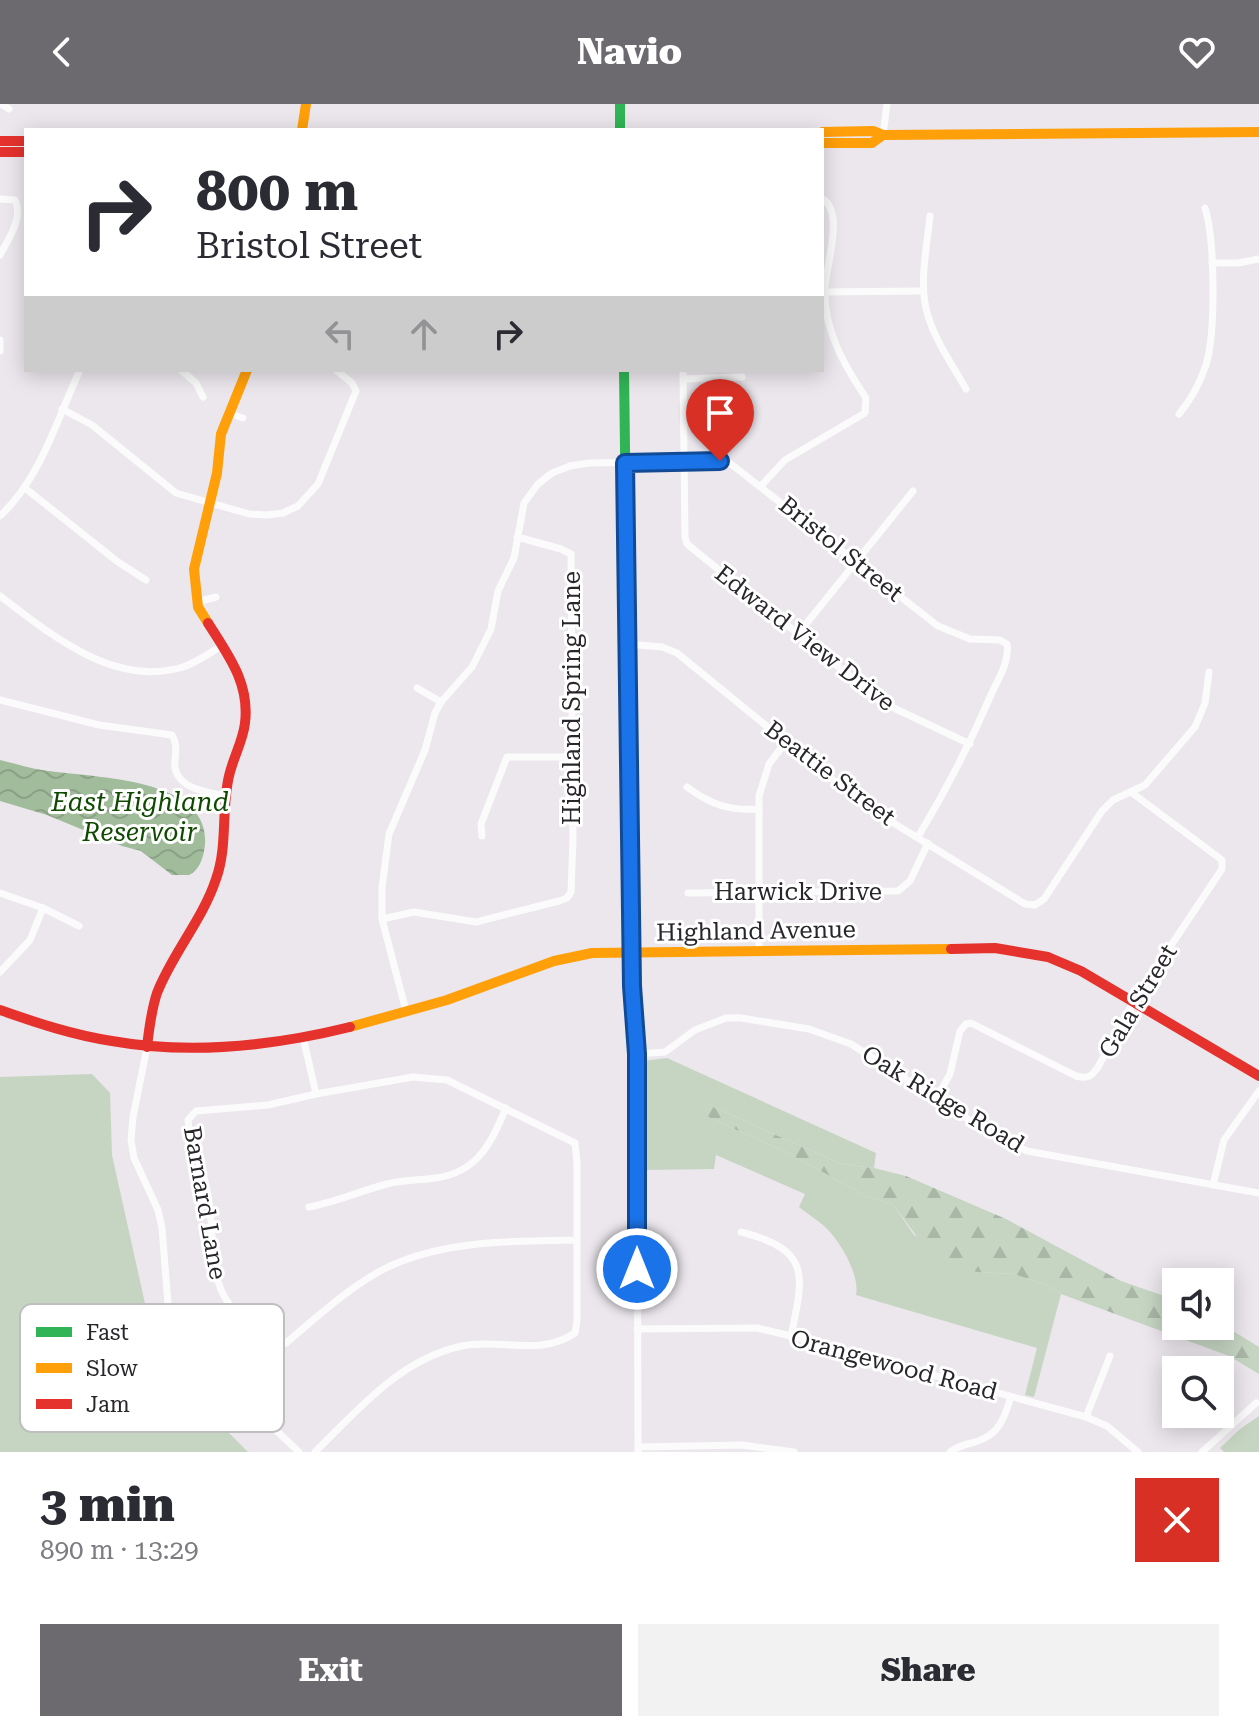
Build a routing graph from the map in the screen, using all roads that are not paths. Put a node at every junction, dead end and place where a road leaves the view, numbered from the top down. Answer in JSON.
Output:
{"nodes":[{"id":1,"x":306,"y":104,"type":"edge"},
{"id":2,"x":620,"y":104,"type":"edge"},
{"id":3,"x":887,"y":104,"type":"edge"},
{"id":4,"x":302,"y":128,"type":"edge"},
{"id":5,"x":620,"y":128,"type":"edge"},
{"id":6,"x":824,"y":132,"type":"edge"},
{"id":7,"x":1259,"y":132,"type":"edge"},
{"id":8,"x":883,"y":135,"type":"junction"},
{"id":9,"x":0,"y":141,"type":"edge"},
{"id":10,"x":24,"y":141,"type":"edge"},
{"id":11,"x":824,"y":143,"type":"edge"},
{"id":12,"x":0,"y":152,"type":"edge"},
{"id":13,"x":24,"y":152,"type":"edge"},
{"id":14,"x":0,"y":199,"type":"edge"},
{"id":15,"x":826,"y":201,"type":"edge"},
{"id":16,"x":1205,"y":208,"type":"dead end"},
{"id":17,"x":930,"y":216,"type":"dead end"},
{"id":18,"x":0,"y":255,"type":"edge"},
{"id":19,"x":1259,"y":259,"type":"edge"},
{"id":20,"x":1212,"y":263,"type":"junction"},
{"id":21,"x":824,"y":286,"type":"edge"},
{"id":22,"x":923,"y":291,"type":"junction"},
{"id":23,"x":824,"y":292,"type":"edge"},
{"id":24,"x":824,"y":298,"type":"edge"},
{"id":25,"x":0,"y":340,"type":"edge"},
{"id":26,"x":0,"y":351,"type":"edge"},
{"id":27,"x":79,"y":372,"type":"edge"},
{"id":28,"x":183,"y":372,"type":"edge"},
{"id":29,"x":246,"y":372,"type":"edge"},
{"id":30,"x":338,"y":372,"type":"edge"},
{"id":31,"x":624,"y":372,"type":"edge"},
{"id":32,"x":683,"y":374,"type":"edge"},
{"id":33,"x":742,"y":377,"type":"dead end"},
{"id":34,"x":966,"y":389,"type":"dead end"},
{"id":35,"x":203,"y":397,"type":"dead end"},
{"id":36,"x":62,"y":409,"type":"junction"},
{"id":37,"x":228,"y":413,"type":"junction"},
{"id":38,"x":1179,"y":414,"type":"dead end"},
{"id":39,"x":243,"y":418,"type":"dead end"},
{"id":40,"x":685,"y":462,"type":"junction"},
{"id":41,"x":625,"y":463,"type":"junction"},
{"id":42,"x":761,"y":486,"type":"junction"},
{"id":43,"x":25,"y":488,"type":"junction"},
{"id":44,"x":913,"y":491,"type":"dead end"},
{"id":45,"x":208,"y":503,"type":"junction"},
{"id":46,"x":0,"y":516,"type":"edge"},
{"id":47,"x":517,"y":537,"type":"junction"},
{"id":48,"x":856,"y":561,"type":"junction"},
{"id":49,"x":146,"y":580,"type":"dead end"},
{"id":50,"x":0,"y":596,"type":"edge"},
{"id":51,"x":216,"y":597,"type":"dead end"},
{"id":52,"x":197,"y":602,"type":"junction"},
{"id":53,"x":798,"y":634,"type":"junction"},
{"id":54,"x":627,"y":644,"type":"junction"},
{"id":55,"x":221,"y":646,"type":"junction"},
{"id":56,"x":1209,"y":672,"type":"dead end"},
{"id":57,"x":417,"y":688,"type":"dead end"},
{"id":58,"x":0,"y":700,"type":"edge"},
{"id":59,"x":441,"y":702,"type":"junction"},
{"id":60,"x":786,"y":742,"type":"junction"},
{"id":61,"x":970,"y":744,"type":"junction"},
{"id":62,"x":572,"y":757,"type":"junction"},
{"id":63,"x":687,"y":787,"type":"dead end"},
{"id":64,"x":1131,"y":792,"type":"junction"},
{"id":65,"x":227,"y":796,"type":"junction"},
{"id":66,"x":759,"y":809,"type":"junction"},
{"id":67,"x":482,"y":836,"type":"dead end"},
{"id":68,"x":918,"y":837,"type":"junction"},
{"id":69,"x":928,"y":843,"type":"junction"},
{"id":70,"x":759,"y":892,"type":"junction"},
{"id":71,"x":0,"y":893,"type":"edge"},
{"id":72,"x":688,"y":893,"type":"dead end"},
{"id":73,"x":43,"y":908,"type":"junction"},
{"id":74,"x":382,"y":919,"type":"junction"},
{"id":75,"x":79,"y":926,"type":"dead end"},
{"id":76,"x":759,"y":951,"type":"junction"},
{"id":77,"x":632,"y":952,"type":"junction"},
{"id":78,"x":0,"y":972,"type":"edge"},
{"id":79,"x":1134,"y":1001,"type":"junction"},
{"id":80,"x":0,"y":1010,"type":"edge"},
{"id":81,"x":406,"y":1011,"type":"junction"},
{"id":82,"x":303,"y":1037,"type":"junction"},
{"id":83,"x":147,"y":1047,"type":"junction"},
{"id":84,"x":637,"y":1054,"type":"junction"},
{"id":85,"x":1259,"y":1076,"type":"edge"},
{"id":86,"x":1259,"y":1091,"type":"edge"},
{"id":87,"x":316,"y":1094,"type":"junction"},
{"id":88,"x":936,"y":1099,"type":"junction"},
{"id":89,"x":506,"y":1108,"type":"junction"},
{"id":90,"x":1213,"y":1185,"type":"junction"},
{"id":91,"x":1259,"y":1193,"type":"edge"},
{"id":92,"x":309,"y":1207,"type":"dead end"},
{"id":93,"x":741,"y":1232,"type":"dead end"},
{"id":94,"x":577,"y":1240,"type":"junction"},
{"id":95,"x":168,"y":1304,"type":"edge"},
{"id":96,"x":229,"y":1304,"type":"edge"},
{"id":97,"x":637,"y":1329,"type":"junction"},
{"id":98,"x":791,"y":1336,"type":"junction"},
{"id":99,"x":284,"y":1343,"type":"edge"},
{"id":100,"x":1110,"y":1356,"type":"dead end"},
{"id":101,"x":1011,"y":1397,"type":"junction"},
{"id":102,"x":1256,"y":1403,"type":"dead end"},
{"id":103,"x":1086,"y":1417,"type":"junction"},
{"id":104,"x":278,"y":1432,"type":"edge"},
{"id":105,"x":638,"y":1449,"type":"edge"},
{"id":106,"x":773,"y":1450,"type":"edge"},
{"id":107,"x":299,"y":1452,"type":"edge"},
{"id":108,"x":315,"y":1452,"type":"edge"},
{"id":109,"x":794,"y":1452,"type":"edge"},
{"id":110,"x":950,"y":1452,"type":"edge"},
{"id":111,"x":1138,"y":1452,"type":"edge"},
{"id":112,"x":1202,"y":1452,"type":"edge"}],
"edges":[{"from":1,"to":4,"type":"main road"},
{"from":2,"to":5,"type":"main road"},
{"from":3,"to":8,"type":"street"},
{"from":6,"to":8,"type":"main road"},
{"from":7,"to":8,"type":"main road"},
{"from":8,"to":11,"type":"main road"},
{"from":9,"to":10,"type":"main road"},
{"from":12,"to":13,"type":"main road"},
{"from":14,"to":18,"type":"street"},
{"from":15,"to":21,"type":"street"},
{"from":16,"to":20,"type":"street"},
{"from":17,"to":22,"type":"street"},
{"from":19,"to":20,"type":"street"},
{"from":20,"to":38,"type":"street"},
{"from":22,"to":23,"type":"street"},
{"from":22,"to":34,"type":"street"},
{"from":24,"to":42,"type":"street"},
{"from":25,"to":26,"type":"street"},
{"from":27,"to":36,"type":"street"},
{"from":28,"to":35,"type":"street"},
{"from":29,"to":37,"type":"main road"},
{"from":30,"to":45,"type":"street"},
{"from":31,"to":41,"type":"main road"},
{"from":32,"to":33,"type":"street"},
{"from":32,"to":40,"type":"street"},
{"from":36,"to":43,"type":"street"},
{"from":36,"to":45,"type":"street"},
{"from":37,"to":39,"type":"street"},
{"from":37,"to":45,"type":"main road"},
{"from":40,"to":41,"type":"street","name":"Bristol Street"},
{"from":40,"to":42,"type":"street","name":"Bristol Street"},
{"from":40,"to":53,"type":"street","name":"Edward View Drive"},
{"from":41,"to":47,"type":"street","name":"Bristol Street"},
{"from":41,"to":54,"type":"main road"},
{"from":42,"to":48,"type":"street","name":"Bristol Street"},
{"from":43,"to":46,"type":"street"},
{"from":43,"to":49,"type":"street"},
{"from":44,"to":48,"type":"street"},
{"from":45,"to":52,"type":"main road"},
{"from":47,"to":59,"type":"street","name":"Bristol Street"},
{"from":47,"to":62,"type":"street","name":"Highland Spring Lane"},
{"from":48,"to":53,"type":"street"},
{"from":48,"to":61,"type":"street","name":"Bristol Street"},
{"from":50,"to":55,"type":"street"},
{"from":51,"to":52,"type":"street"},
{"from":52,"to":55,"type":"main road"},
{"from":53,"to":61,"type":"street","name":"Edward View Drive"},
{"from":54,"to":60,"type":"street","name":"Beattie Street"},
{"from":54,"to":77,"type":"main road"},
{"from":55,"to":65,"type":"main road"},
{"from":56,"to":64,"type":"street"},
{"from":57,"to":59,"type":"street"},
{"from":58,"to":65,"type":"street"},
{"from":59,"to":74,"type":"street"},
{"from":60,"to":66,"type":"street"},
{"from":60,"to":68,"type":"street","name":"Beattie Street"},
{"from":61,"to":68,"type":"street"},
{"from":62,"to":67,"type":"street"},
{"from":62,"to":74,"type":"street","name":"Highland Spring Lane"},
{"from":63,"to":66,"type":"street"},
{"from":64,"to":69,"type":"street","name":"Beattie Street"},
{"from":64,"to":79,"type":"street","name":"Gala Street"},
{"from":65,"to":83,"type":"main road"},
{"from":66,"to":70,"type":"street"},
{"from":68,"to":69,"type":"street","name":"Beattie Street"},
{"from":69,"to":70,"type":"street","name":"Harwick Drive"},
{"from":70,"to":72,"type":"street","name":"Harwick Drive"},
{"from":70,"to":76,"type":"street"},
{"from":71,"to":73,"type":"street"},
{"from":73,"to":75,"type":"street"},
{"from":73,"to":78,"type":"street"},
{"from":74,"to":81,"type":"street"},
{"from":76,"to":77,"type":"main road","name":"Highland Avenue"},
{"from":76,"to":79,"type":"main road","name":"Highland Avenue"},
{"from":77,"to":81,"type":"main road","name":"Highland Avenue"},
{"from":77,"to":84,"type":"street"},
{"from":79,"to":85,"type":"main road","name":"Highland Avenue"},
{"from":79,"to":88,"type":"street","name":"Gala Street"},
{"from":80,"to":83,"type":"main road","name":"Highland Avenue"},
{"from":81,"to":82,"type":"main road","name":"Highland Avenue"},
{"from":82,"to":83,"type":"main road","name":"Highland Avenue"},
{"from":82,"to":87,"type":"street"},
{"from":83,"to":95,"type":"street"},
{"from":84,"to":88,"type":"street","name":"Oak Ridge Road"},
{"from":84,"to":97,"type":"street"},
{"from":86,"to":90,"type":"street"},
{"from":87,"to":89,"type":"street"},
{"from":87,"to":96,"type":"street","name":"Barnard Lane"},
{"from":88,"to":90,"type":"street","name":"Oak Ridge Road"},
{"from":89,"to":92,"type":"street"},
{"from":89,"to":94,"type":"street"},
{"from":90,"to":91,"type":"street","name":"Oak Ridge Road"},
{"from":93,"to":98,"type":"street"},
{"from":94,"to":99,"type":"street","name":"Barnard Lane"},
{"from":94,"to":108,"type":"street"},
{"from":97,"to":98,"type":"street","name":"Orangewood Road"},
{"from":97,"to":105,"type":"street"},
{"from":98,"to":101,"type":"street","name":"Orangewood Road"},
{"from":100,"to":103,"type":"street"},
{"from":101,"to":103,"type":"street","name":"Orangewood Road"},
{"from":101,"to":110,"type":"street"},
{"from":102,"to":112,"type":"street"},
{"from":103,"to":111,"type":"street","name":"Orangewood Road"},
{"from":104,"to":107,"type":"street"},
{"from":105,"to":106,"type":"street"},
{"from":106,"to":109,"type":"street"}]}
